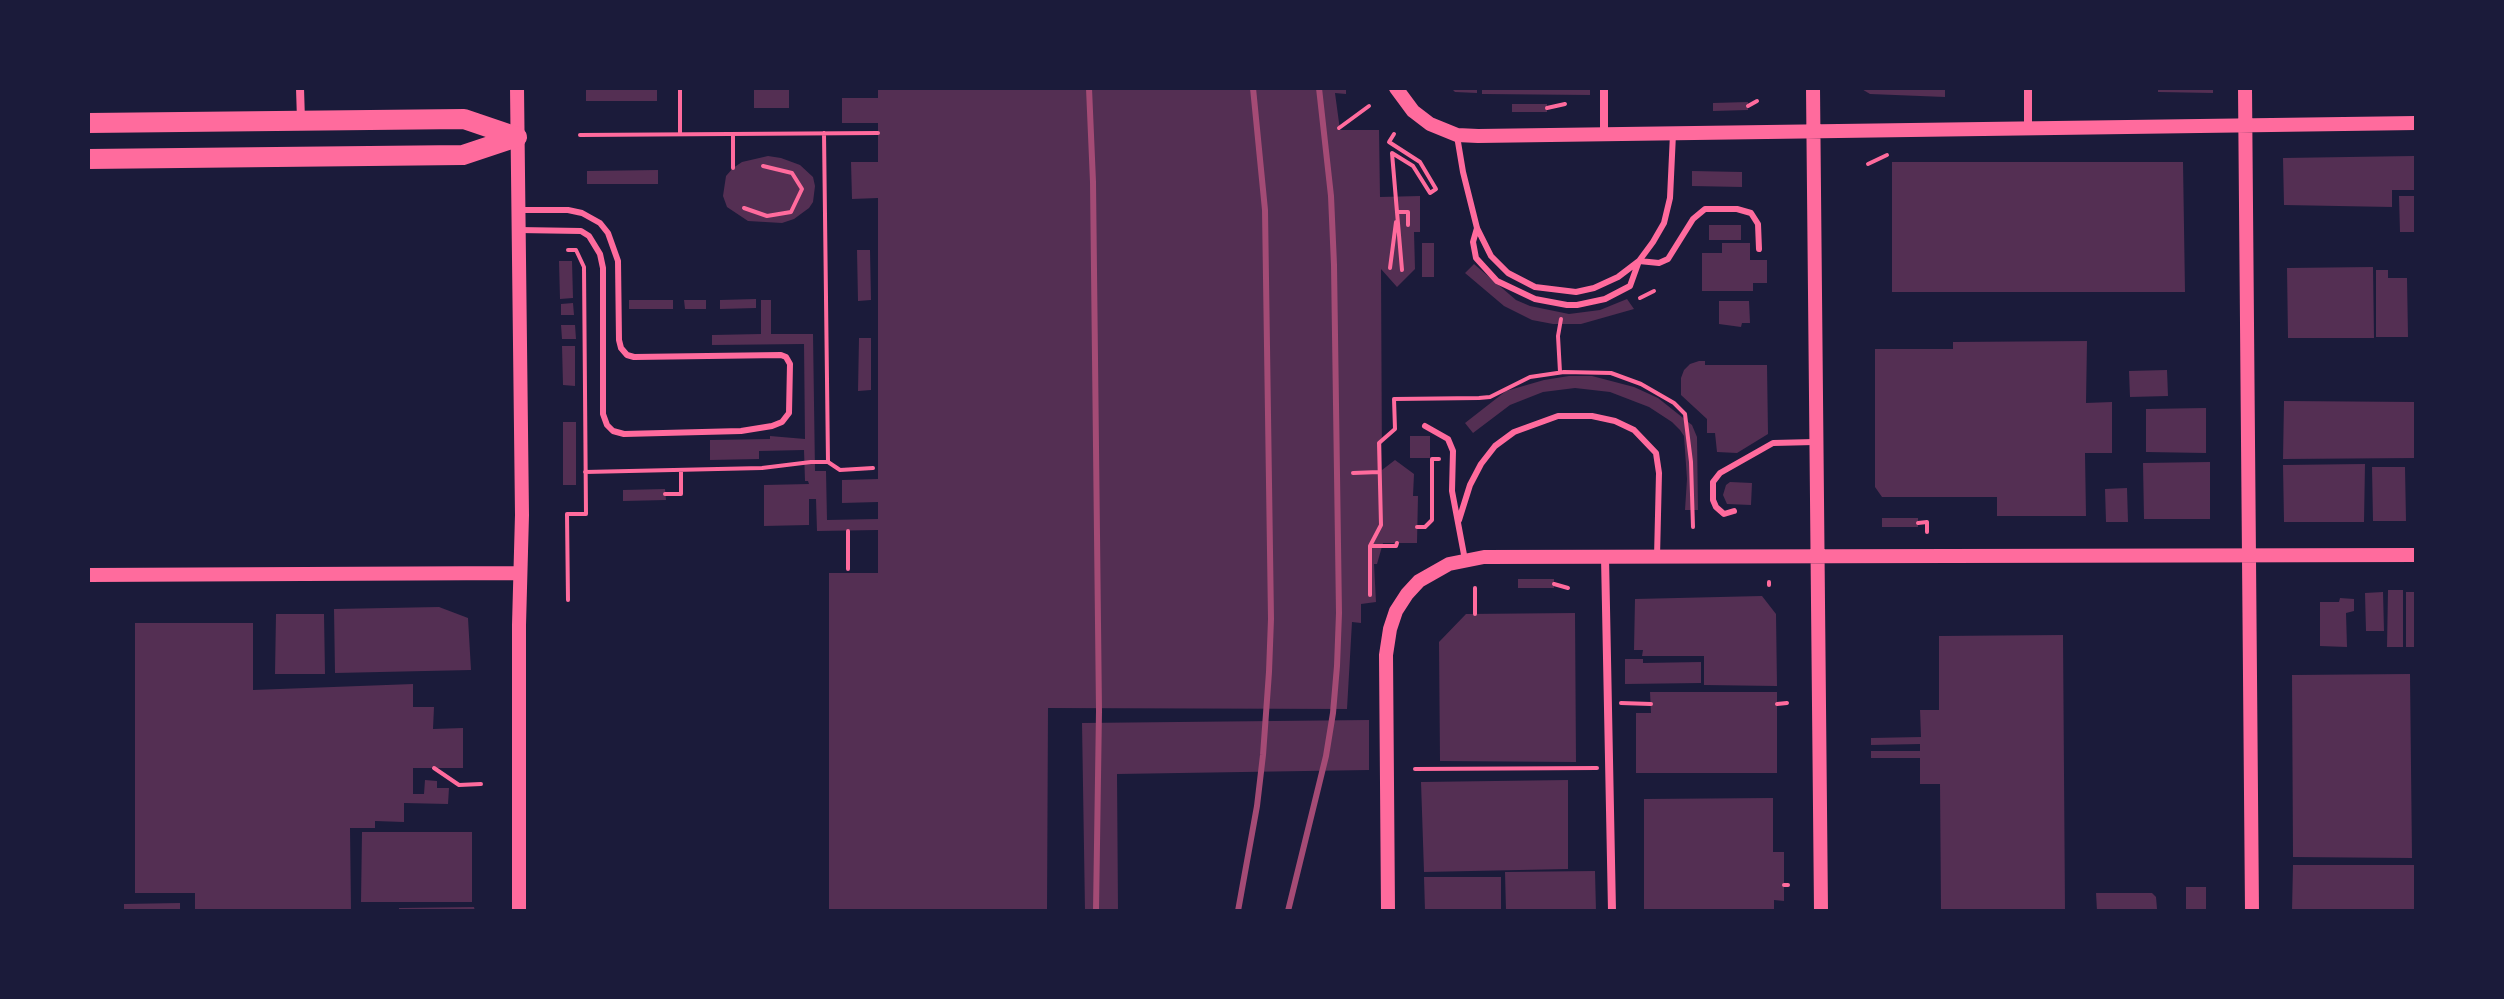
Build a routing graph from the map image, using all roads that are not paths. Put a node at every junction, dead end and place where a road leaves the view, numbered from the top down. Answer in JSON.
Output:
{"nodes":[{"id":1,"x":300,"y":88,"type":"edge"},
{"id":2,"x":517,"y":88,"type":"edge"},
{"id":3,"x":1396,"y":88,"type":"edge"},
{"id":4,"x":1604,"y":88,"type":"edge"},
{"id":5,"x":1813,"y":88,"type":"edge"},
{"id":6,"x":2028,"y":88,"type":"edge"},
{"id":7,"x":2245,"y":88,"type":"edge"},
{"id":8,"x":301,"y":121,"type":"junction"},
{"id":9,"x":88,"y":123,"type":"edge"},
{"id":10,"x":2416,"y":123,"type":"edge"},
{"id":11,"x":2245,"y":124,"type":"junction"},
{"id":12,"x":2028,"y":127,"type":"junction"},
{"id":13,"x":1814,"y":131,"type":"junction"},
{"id":14,"x":1604,"y":134,"type":"junction"},
{"id":15,"x":1673,"y":134,"type":"junction"},
{"id":16,"x":1457,"y":135,"type":"junction"},
{"id":17,"x":517,"y":137,"type":"junction"},
{"id":18,"x":88,"y":159,"type":"edge"},
{"id":19,"x":518,"y":210,"type":"junction"},
{"id":20,"x":1477,"y":228,"type":"junction"},
{"id":21,"x":518,"y":230,"type":"junction"},
{"id":22,"x":1759,"y":249,"type":"dead end"},
{"id":23,"x":1639,"y":261,"type":"junction"},
{"id":24,"x":1425,"y":426,"type":"dead end"},
{"id":25,"x":1816,"y":442,"type":"junction"},
{"id":26,"x":1734,"y":511,"type":"dead end"},
{"id":27,"x":1459,"y":520,"type":"junction"},
{"id":28,"x":2416,"y":555,"type":"edge"},
{"id":29,"x":1605,"y":557,"type":"junction"},
{"id":30,"x":1657,"y":557,"type":"junction"},
{"id":31,"x":2249,"y":557,"type":"junction"},
{"id":32,"x":1817,"y":558,"type":"junction"},
{"id":33,"x":1465,"y":560,"type":"junction"},
{"id":34,"x":520,"y":573,"type":"junction"},
{"id":35,"x":88,"y":575,"type":"edge"},
{"id":36,"x":519,"y":911,"type":"edge"},
{"id":37,"x":1388,"y":911,"type":"edge"},
{"id":38,"x":1612,"y":911,"type":"edge"},
{"id":39,"x":1821,"y":911,"type":"edge"},
{"id":40,"x":2252,"y":911,"type":"edge"}],
"edges":[{"from":1,"to":8,"type":"street"},
{"from":2,"to":17,"type":"street"},
{"from":3,"to":16,"type":"street"},
{"from":4,"to":14,"type":"street"},
{"from":5,"to":13,"type":"street"},
{"from":6,"to":12,"type":"street"},
{"from":7,"to":11,"type":"street"},
{"from":8,"to":9,"type":"main road"},
{"from":8,"to":17,"type":"main road"},
{"from":10,"to":11,"type":"street"},
{"from":11,"to":12,"type":"street"},
{"from":11,"to":31,"type":"street"},
{"from":12,"to":13,"type":"street"},
{"from":13,"to":15,"type":"street"},
{"from":13,"to":25,"type":"street"},
{"from":14,"to":15,"type":"street"},
{"from":14,"to":16,"type":"street"},
{"from":15,"to":23,"type":"lane"},
{"from":16,"to":20,"type":"lane"},
{"from":17,"to":18,"type":"main road"},
{"from":17,"to":19,"type":"street"},
{"from":19,"to":21,"type":"street"},
{"from":19,"to":21,"type":"lane"},
{"from":20,"to":23,"type":"lane"},
{"from":20,"to":23,"type":"lane"},
{"from":21,"to":34,"type":"street"},
{"from":22,"to":23,"type":"lane"},
{"from":24,"to":27,"type":"lane"},
{"from":25,"to":26,"type":"lane"},
{"from":25,"to":32,"type":"street"},
{"from":27,"to":30,"type":"lane"},
{"from":27,"to":33,"type":"lane"},
{"from":28,"to":31,"type":"street"},
{"from":29,"to":30,"type":"street"},
{"from":29,"to":33,"type":"street"},
{"from":29,"to":38,"type":"street"},
{"from":30,"to":32,"type":"street"},
{"from":31,"to":32,"type":"street"},
{"from":31,"to":40,"type":"street"},
{"from":32,"to":39,"type":"street"},
{"from":33,"to":37,"type":"street"},
{"from":34,"to":35,"type":"street"},
{"from":34,"to":36,"type":"street"}]}
